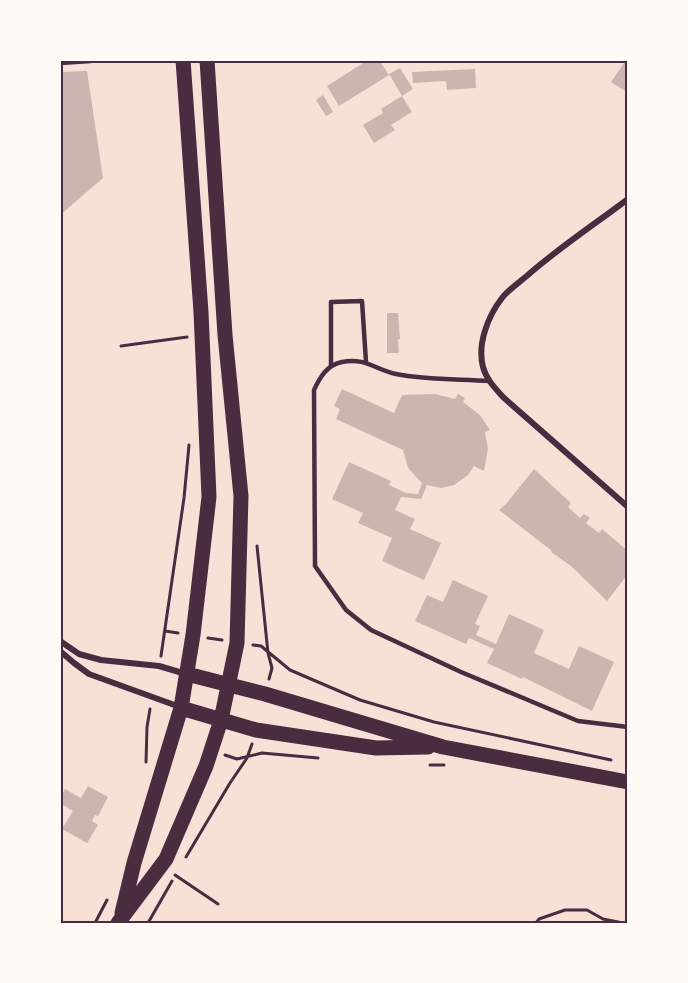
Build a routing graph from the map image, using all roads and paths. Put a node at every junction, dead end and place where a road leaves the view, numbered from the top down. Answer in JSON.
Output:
{"nodes":[{"id":1,"x":91,"y":61,"type":"edge"},
{"id":2,"x":183,"y":62,"type":"edge"},
{"id":3,"x":207,"y":62,"type":"edge"},
{"id":4,"x":60,"y":63,"type":"edge"},
{"id":5,"x":628,"y":200,"type":"edge"},
{"id":6,"x":189,"y":337,"type":"dead end"},
{"id":7,"x":121,"y":346,"type":"dead end"},
{"id":8,"x":366,"y":362,"type":"junction"},
{"id":9,"x":331,"y":366,"type":"junction"},
{"id":10,"x":489,"y":381,"type":"junction"},
{"id":11,"x":189,"y":442,"type":"dead end"},
{"id":12,"x":628,"y":507,"type":"edge"},
{"id":13,"x":60,"y":641,"type":"edge"},
{"id":14,"x":237,"y":643,"type":"junction"},
{"id":15,"x":60,"y":651,"type":"edge"},
{"id":16,"x":159,"y":666,"type":"junction"},
{"id":17,"x":187,"y":674,"type":"junction"},
{"id":18,"x":230,"y":684,"type":"junction"},
{"id":19,"x":181,"y":708,"type":"junction"},
{"id":20,"x":221,"y":720,"type":"junction"},
{"id":21,"x":628,"y":727,"type":"edge"},
{"id":22,"x":443,"y":747,"type":"junction"},
{"id":23,"x":318,"y":758,"type":"dead end"},
{"id":24,"x":617,"y":762,"type":"dead end"},
{"id":25,"x":420,"y":764,"type":"dead end"},
{"id":26,"x":454,"y":766,"type":"dead end"},
{"id":27,"x":628,"y":783,"type":"edge"},
{"id":28,"x":184,"y":861,"type":"dead end"},
{"id":29,"x":178,"y":870,"type":"dead end"},
{"id":30,"x":175,"y":875,"type":"junction"},
{"id":31,"x":218,"y":904,"type":"dead end"},
{"id":32,"x":119,"y":921,"type":"edge"},
{"id":33,"x":148,"y":923,"type":"edge"},
{"id":34,"x":536,"y":923,"type":"edge"},
{"id":35,"x":623,"y":923,"type":"edge"}],
"edges":[{"from":1,"to":4,"type":"lane"},
{"from":2,"to":17,"type":"main road"},
{"from":3,"to":14,"type":"main road"},
{"from":5,"to":10,"type":"street"},
{"from":6,"to":7,"type":"path"},
{"from":8,"to":9,"type":"lane"},
{"from":8,"to":9,"type":"lane"},
{"from":8,"to":10,"type":"lane"},
{"from":9,"to":21,"type":"lane"},
{"from":10,"to":12,"type":"street"},
{"from":11,"to":16,"type":"path"},
{"from":13,"to":16,"type":"street"},
{"from":14,"to":18,"type":"main road"},
{"from":14,"to":24,"type":"path"},
{"from":15,"to":19,"type":"street"},
{"from":16,"to":17,"type":"street"},
{"from":17,"to":18,"type":"main road"},
{"from":17,"to":19,"type":"main road"},
{"from":18,"to":20,"type":"main road"},
{"from":18,"to":22,"type":"main road"},
{"from":19,"to":20,"type":"main road"},
{"from":19,"to":32,"type":"main road"},
{"from":20,"to":22,"type":"main road"},
{"from":20,"to":32,"type":"main road"},
{"from":22,"to":27,"type":"main road"},
{"from":23,"to":28,"type":"path"},
{"from":25,"to":26,"type":"path"},
{"from":29,"to":30,"type":"path"},
{"from":30,"to":31,"type":"path"},
{"from":30,"to":33,"type":"path"},
{"from":34,"to":35,"type":"path"}]}
